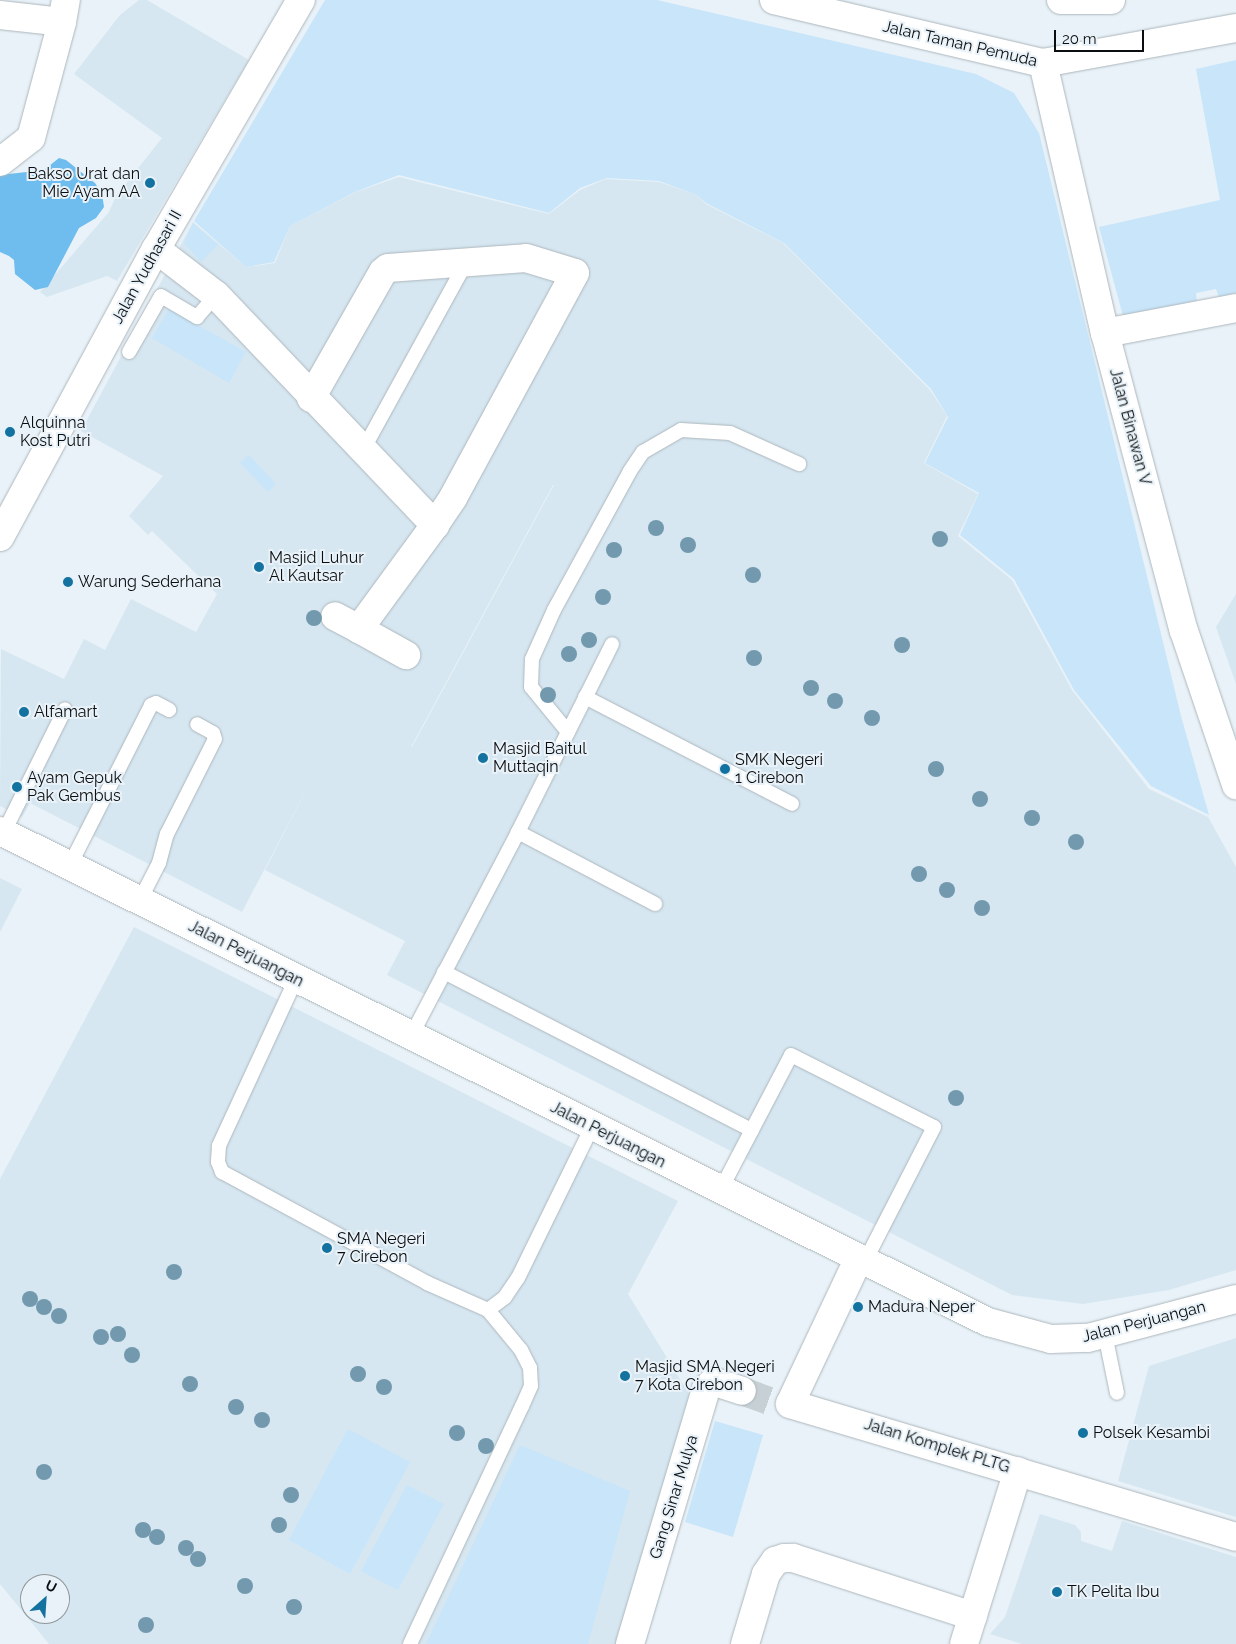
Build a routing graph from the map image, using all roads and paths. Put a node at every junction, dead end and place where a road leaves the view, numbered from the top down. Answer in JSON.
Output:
{"nodes":[{"id":1,"x":300,"y":0,"type":"edge"},
{"id":2,"x":774,"y":0,"type":"edge"},
{"id":3,"x":1061,"y":0,"type":"edge"},
{"id":4,"x":1111,"y":0,"type":"edge"},
{"id":5,"x":64,"y":11,"type":"edge"},
{"id":6,"x":0,"y":15,"type":"edge"},
{"id":7,"x":1236,"y":28,"type":"edge"},
{"id":8,"x":1043,"y":63,"type":"junction"},
{"id":9,"x":0,"y":162,"type":"edge"},
{"id":10,"x":156,"y":249,"type":"junction"},
{"id":11,"x":466,"y":262,"type":"junction"},
{"id":12,"x":216,"y":295,"type":"junction"},
{"id":13,"x":1236,"y":308,"type":"edge"},
{"id":14,"x":1105,"y":333,"type":"junction"},
{"id":15,"x":129,"y":352,"type":"dead end"},
{"id":16,"x":311,"y":398,"type":"junction"},
{"id":17,"x":363,"y":450,"type":"junction"},
{"id":18,"x":799,"y":464,"type":"dead end"},
{"id":19,"x":435,"y":525,"type":"junction"},
{"id":20,"x":0,"y":536,"type":"edge"},
{"id":21,"x":335,"y":616,"type":"dead end"},
{"id":22,"x":359,"y":629,"type":"junction"},
{"id":23,"x":612,"y":644,"type":"dead end"},
{"id":24,"x":406,"y":655,"type":"dead end"},
{"id":25,"x":585,"y":697,"type":"junction"},
{"id":26,"x":65,"y":709,"type":"dead end"},
{"id":27,"x":169,"y":710,"type":"dead end"},
{"id":28,"x":197,"y":724,"type":"dead end"},
{"id":29,"x":568,"y":732,"type":"junction"},
{"id":30,"x":1231,"y":755,"type":"edge"},
{"id":31,"x":1236,"y":785,"type":"edge"},
{"id":32,"x":792,"y":804,"type":"dead end"},
{"id":33,"x":2,"y":832,"type":"edge"},
{"id":34,"x":518,"y":832,"type":"junction"},
{"id":35,"x":70,"y":865,"type":"junction"},
{"id":36,"x":140,"y":900,"type":"junction"},
{"id":37,"x":655,"y":904,"type":"dead end"},
{"id":38,"x":444,"y":972,"type":"junction"},
{"id":39,"x":296,"y":979,"type":"junction"},
{"id":40,"x":411,"y":1036,"type":"junction"},
{"id":41,"x":592,"y":1127,"type":"junction"},
{"id":42,"x":752,"y":1130,"type":"junction"},
{"id":43,"x":720,"y":1191,"type":"junction"},
{"id":44,"x":861,"y":1262,"type":"junction"},
{"id":45,"x":1236,"y":1299,"type":"edge"},
{"id":46,"x":488,"y":1310,"type":"junction"},
{"id":47,"x":1106,"y":1334,"type":"junction"},
{"id":48,"x":742,"y":1391,"type":"tunnel mouth"},
{"id":49,"x":1117,"y":1394,"type":"dead end"},
{"id":50,"x":1018,"y":1471,"type":"junction"},
{"id":51,"x":1236,"y":1537,"type":"edge"},
{"id":52,"x":973,"y":1616,"type":"junction"},
{"id":53,"x":410,"y":1644,"type":"edge"},
{"id":54,"x":630,"y":1644,"type":"edge"},
{"id":55,"x":745,"y":1644,"type":"edge"},
{"id":56,"x":964,"y":1644,"type":"edge"}],
"edges":[{"from":1,"to":10,"type":"street","name":"Jalan Yudhasari II"},
{"from":2,"to":8,"type":"street","name":"Jalan Taman Pemuda"},
{"from":3,"to":4,"type":"street"},
{"from":5,"to":6,"type":"street"},
{"from":5,"to":9,"type":"street"},
{"from":7,"to":8,"type":"street","name":"Jalan Taman Pemuda"},
{"from":8,"to":14,"type":"street","name":"Jalan Binawan V"},
{"from":10,"to":12,"type":"street"},
{"from":10,"to":20,"type":"street","name":"Jalan Yudhasari II"},
{"from":11,"to":16,"type":"street"},
{"from":11,"to":17,"type":"lane"},
{"from":11,"to":19,"type":"street"},
{"from":12,"to":15,"type":"lane"},
{"from":12,"to":16,"type":"street"},
{"from":13,"to":14,"type":"street"},
{"from":14,"to":30,"type":"street","name":"Jalan Binawan V"},
{"from":16,"to":17,"type":"street"},
{"from":17,"to":19,"type":"street"},
{"from":18,"to":29,"type":"lane"},
{"from":19,"to":22,"type":"street"},
{"from":21,"to":22,"type":"street"},
{"from":22,"to":24,"type":"street"},
{"from":23,"to":25,"type":"lane"},
{"from":25,"to":29,"type":"lane"},
{"from":25,"to":32,"type":"lane"},
{"from":26,"to":33,"type":"lane"},
{"from":27,"to":35,"type":"lane"},
{"from":28,"to":36,"type":"lane"},
{"from":29,"to":34,"type":"lane"},
{"from":30,"to":31,"type":"street","name":"Jalan Binawan V"},
{"from":33,"to":35,"type":"street","name":"Jalan Perjuangan"},
{"from":34,"to":37,"type":"lane"},
{"from":34,"to":38,"type":"lane"},
{"from":35,"to":36,"type":"street","name":"Jalan Perjuangan"},
{"from":36,"to":39,"type":"street","name":"Jalan Perjuangan"},
{"from":38,"to":40,"type":"lane"},
{"from":38,"to":42,"type":"lane"},
{"from":39,"to":40,"type":"street","name":"Jalan Perjuangan"},
{"from":39,"to":46,"type":"lane"},
{"from":40,"to":41,"type":"street","name":"Jalan Perjuangan"},
{"from":41,"to":43,"type":"street","name":"Jalan Perjuangan"},
{"from":41,"to":46,"type":"lane"},
{"from":42,"to":43,"type":"lane"},
{"from":42,"to":44,"type":"lane"},
{"from":43,"to":44,"type":"street","name":"Jalan Perjuangan"},
{"from":44,"to":47,"type":"street","name":"Jalan Perjuangan"},
{"from":44,"to":50,"type":"street","name":"Jalan Komplek PLTG"},
{"from":45,"to":47,"type":"street","name":"Jalan Perjuangan"},
{"from":46,"to":53,"type":"lane"},
{"from":47,"to":49,"type":"lane"},
{"from":48,"to":54,"type":"street","name":"Gang Sinar Mulya"},
{"from":50,"to":51,"type":"street","name":"Jalan Komplek PLTG"},
{"from":50,"to":52,"type":"street"},
{"from":52,"to":55,"type":"street"},
{"from":52,"to":56,"type":"street"}]}
